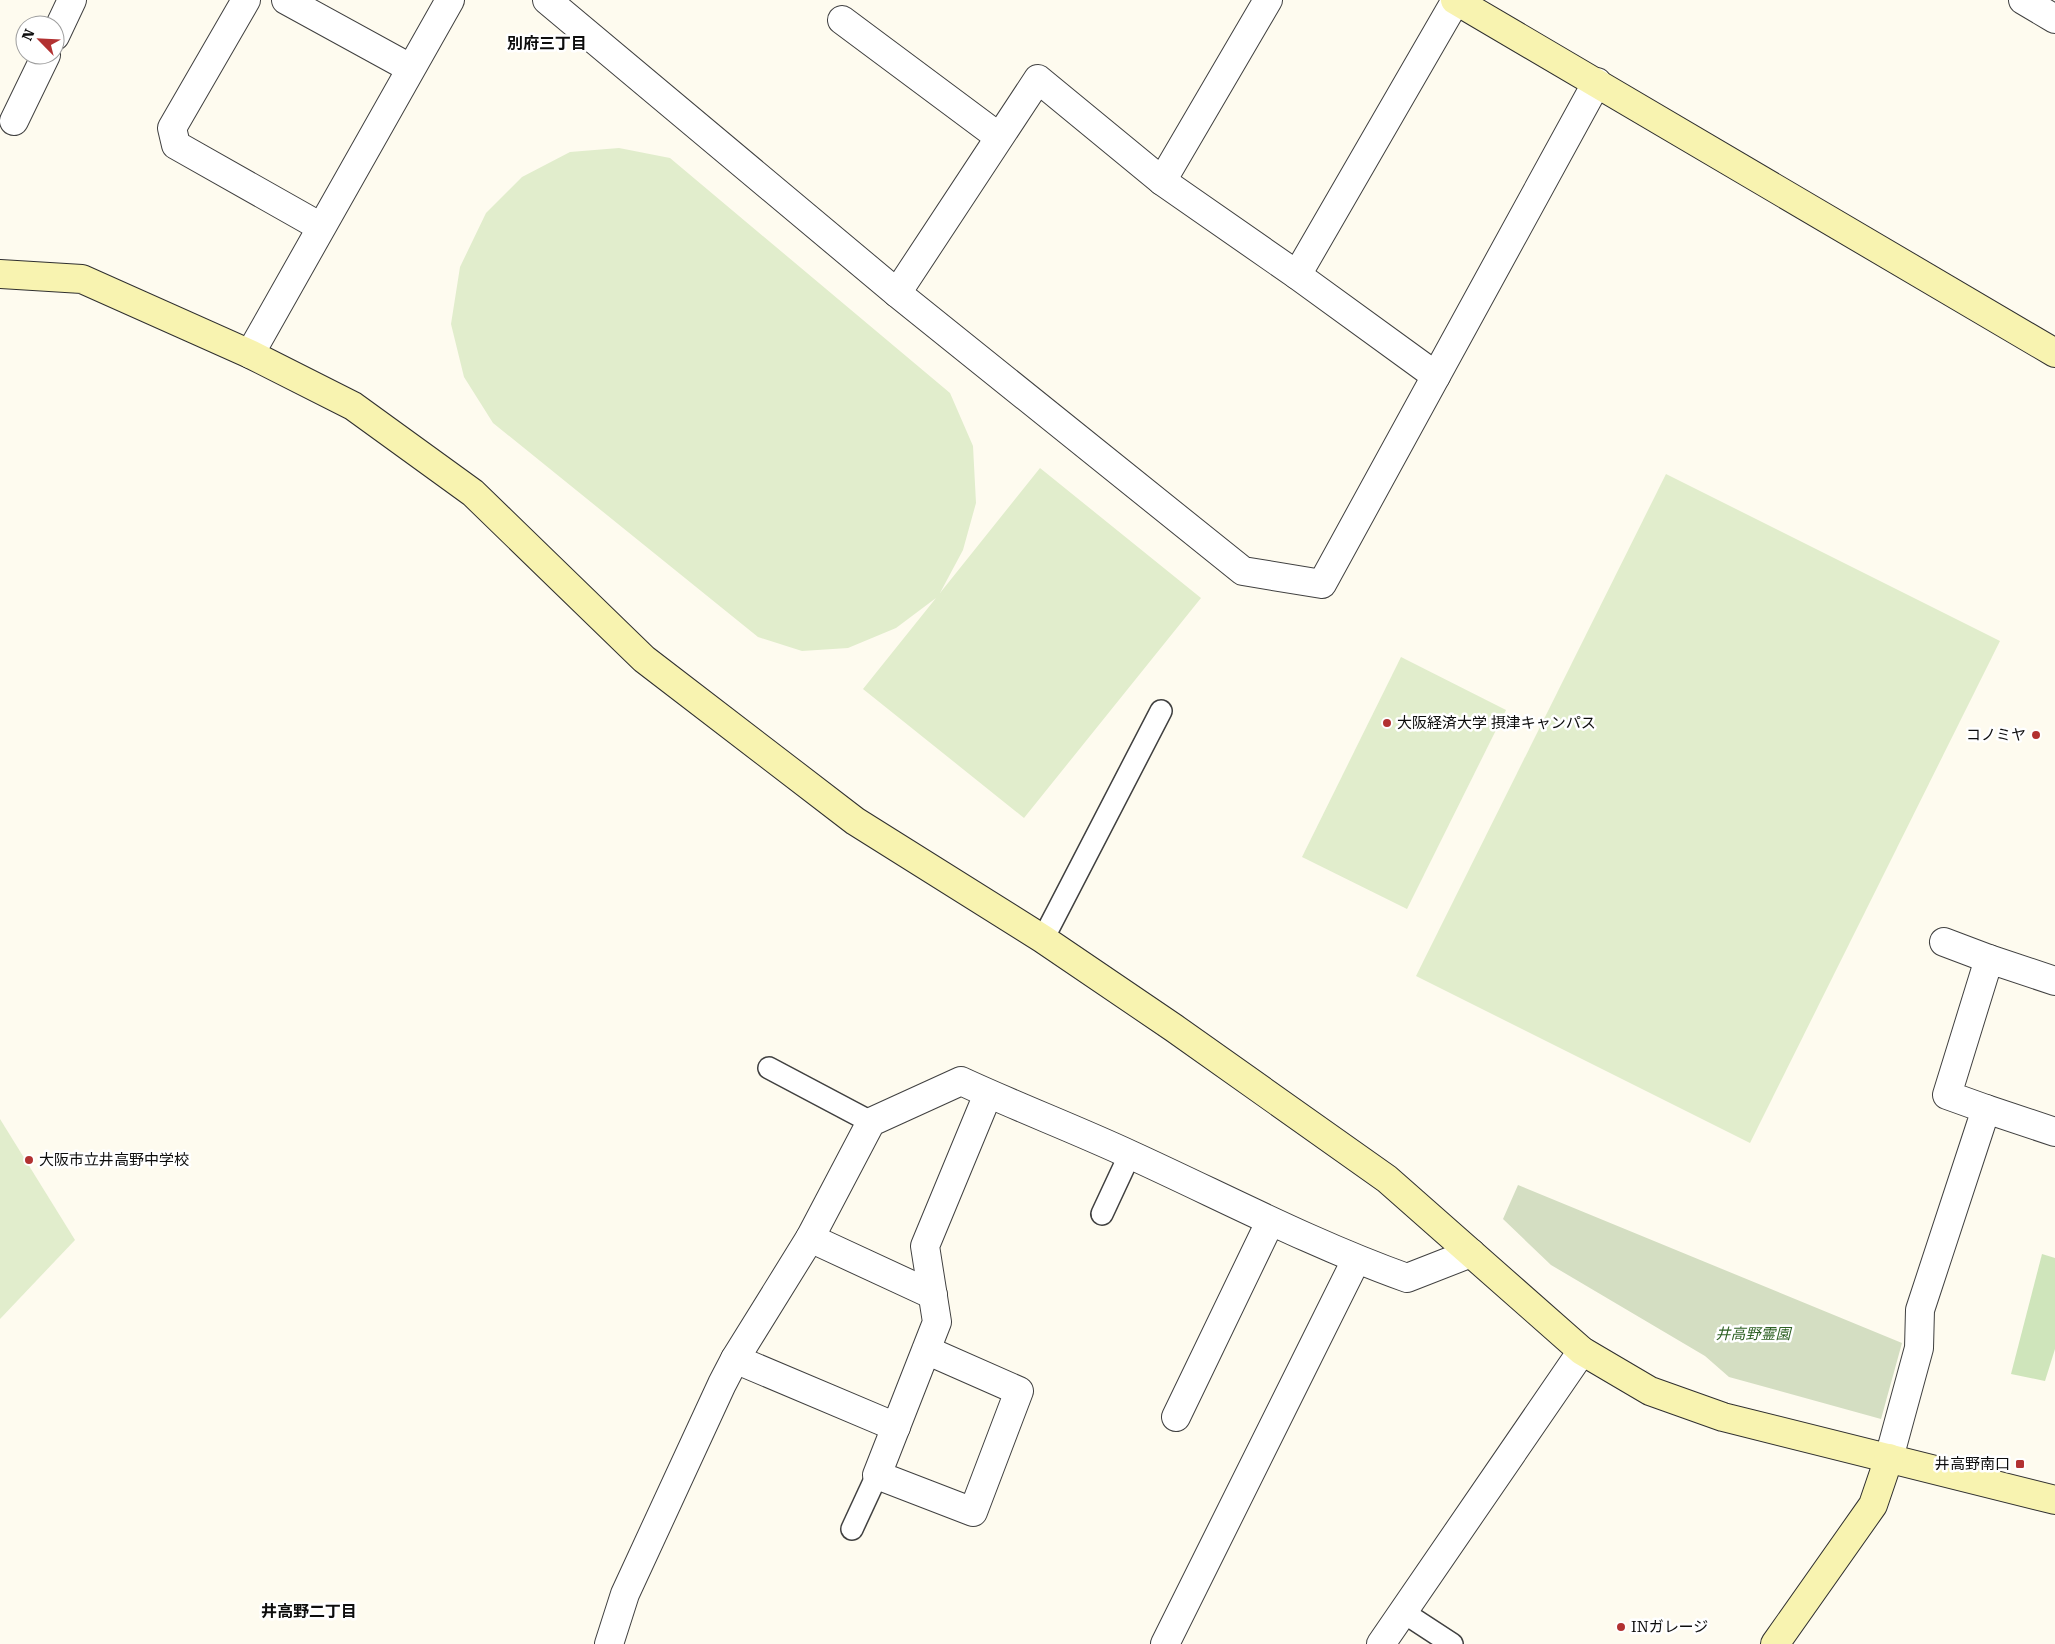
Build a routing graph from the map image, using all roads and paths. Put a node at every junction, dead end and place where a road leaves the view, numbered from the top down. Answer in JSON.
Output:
{"nodes":[{"id":1,"x":72,"y":0,"type":"edge"},
{"id":2,"x":246,"y":0,"type":"edge"},
{"id":3,"x":286,"y":0,"type":"edge"},
{"id":4,"x":450,"y":0,"type":"edge"},
{"id":5,"x":547,"y":0,"type":"edge"},
{"id":6,"x":1268,"y":0,"type":"edge"},
{"id":7,"x":1455,"y":0,"type":"edge"},
{"id":8,"x":2023,"y":0,"type":"edge"},
{"id":9,"x":65,"y":15,"type":"edge"},
{"id":10,"x":2055,"y":19,"type":"edge"},
{"id":11,"x":842,"y":20,"type":"dead end"},
{"id":12,"x":41,"y":65,"type":"edge"},
{"id":13,"x":410,"y":68,"type":"junction"},
{"id":14,"x":1597,"y":82,"type":"junction"},
{"id":15,"x":14,"y":121,"type":"dead end"},
{"id":16,"x":999,"y":137,"type":"junction"},
{"id":17,"x":1162,"y":181,"type":"junction"},
{"id":18,"x":321,"y":227,"type":"junction"},
{"id":19,"x":0,"y":274,"type":"edge"},
{"id":20,"x":1297,"y":275,"type":"junction"},
{"id":21,"x":897,"y":293,"type":"junction"},
{"id":22,"x":2055,"y":353,"type":"edge"},
{"id":23,"x":250,"y":354,"type":"junction"},
{"id":24,"x":1436,"y":376,"type":"junction"},
{"id":25,"x":1161,"y":711,"type":"dead end"},
{"id":26,"x":1042,"y":939,"type":"junction"},
{"id":27,"x":1944,"y":942,"type":"dead end"},
{"id":28,"x":1989,"y":959,"type":"junction"},
{"id":29,"x":2055,"y":981,"type":"edge"},
{"id":30,"x":769,"y":1068,"type":"dead end"},
{"id":31,"x":988,"y":1094,"type":"junction"},
{"id":32,"x":1986,"y":1109,"type":"junction"},
{"id":33,"x":871,"y":1122,"type":"junction"},
{"id":34,"x":2055,"y":1132,"type":"edge"},
{"id":35,"x":1130,"y":1154,"type":"junction"},
{"id":36,"x":1102,"y":1214,"type":"dead end"},
{"id":37,"x":1270,"y":1222,"type":"junction"},
{"id":38,"x":810,"y":1238,"type":"junction"},
{"id":39,"x":1471,"y":1253,"type":"junction"},
{"id":40,"x":1356,"y":1260,"type":"junction"},
{"id":41,"x":933,"y":1295,"type":"junction"},
{"id":42,"x":926,"y":1350,"type":"junction"},
{"id":43,"x":1582,"y":1351,"type":"junction"},
{"id":44,"x":735,"y":1359,"type":"junction"},
{"id":45,"x":1176,"y":1418,"type":"dead end"},
{"id":46,"x":896,"y":1427,"type":"junction"},
{"id":47,"x":1889,"y":1458,"type":"junction"},
{"id":48,"x":876,"y":1475,"type":"junction"},
{"id":49,"x":2055,"y":1500,"type":"edge"},
{"id":50,"x":852,"y":1530,"type":"dead end"},
{"id":51,"x":1403,"y":1612,"type":"junction"},
{"id":52,"x":609,"y":1644,"type":"edge"},
{"id":53,"x":1165,"y":1644,"type":"edge"},
{"id":54,"x":1381,"y":1644,"type":"edge"},
{"id":55,"x":1452,"y":1644,"type":"edge"},
{"id":56,"x":1775,"y":1644,"type":"edge"}],
"edges":[{"from":1,"to":9,"type":"street"},
{"from":2,"to":18,"type":"street"},
{"from":3,"to":13,"type":"street"},
{"from":4,"to":13,"type":"street"},
{"from":5,"to":21,"type":"street"},
{"from":6,"to":17,"type":"street"},
{"from":7,"to":14,"type":"street"},
{"from":7,"to":20,"type":"street"},
{"from":8,"to":10,"type":"street"},
{"from":11,"to":16,"type":"street"},
{"from":12,"to":15,"type":"street"},
{"from":13,"to":18,"type":"street"},
{"from":14,"to":22,"type":"street"},
{"from":14,"to":24,"type":"street"},
{"from":16,"to":17,"type":"street"},
{"from":16,"to":21,"type":"street"},
{"from":17,"to":20,"type":"street"},
{"from":18,"to":23,"type":"street"},
{"from":19,"to":23,"type":"street"},
{"from":20,"to":24,"type":"street"},
{"from":21,"to":24,"type":"street"},
{"from":23,"to":26,"type":"street"},
{"from":25,"to":26,"type":"lane"},
{"from":26,"to":39,"type":"street"},
{"from":27,"to":28,"type":"street"},
{"from":28,"to":29,"type":"street"},
{"from":28,"to":32,"type":"street"},
{"from":30,"to":33,"type":"lane"},
{"from":31,"to":33,"type":"street"},
{"from":31,"to":35,"type":"street"},
{"from":31,"to":41,"type":"street"},
{"from":32,"to":34,"type":"street"},
{"from":32,"to":47,"type":"street"},
{"from":33,"to":38,"type":"street"},
{"from":35,"to":36,"type":"lane"},
{"from":35,"to":37,"type":"street"},
{"from":37,"to":40,"type":"street"},
{"from":37,"to":45,"type":"street"},
{"from":38,"to":41,"type":"street"},
{"from":38,"to":44,"type":"street"},
{"from":39,"to":40,"type":"street"},
{"from":39,"to":43,"type":"street"},
{"from":40,"to":53,"type":"street"},
{"from":41,"to":42,"type":"street"},
{"from":42,"to":46,"type":"street"},
{"from":42,"to":48,"type":"street"},
{"from":43,"to":47,"type":"street"},
{"from":43,"to":51,"type":"street"},
{"from":44,"to":46,"type":"street"},
{"from":44,"to":52,"type":"street"},
{"from":46,"to":48,"type":"street"},
{"from":47,"to":49,"type":"street"},
{"from":47,"to":56,"type":"street"},
{"from":48,"to":50,"type":"lane"},
{"from":51,"to":54,"type":"street"},
{"from":51,"to":55,"type":"lane"}]}
